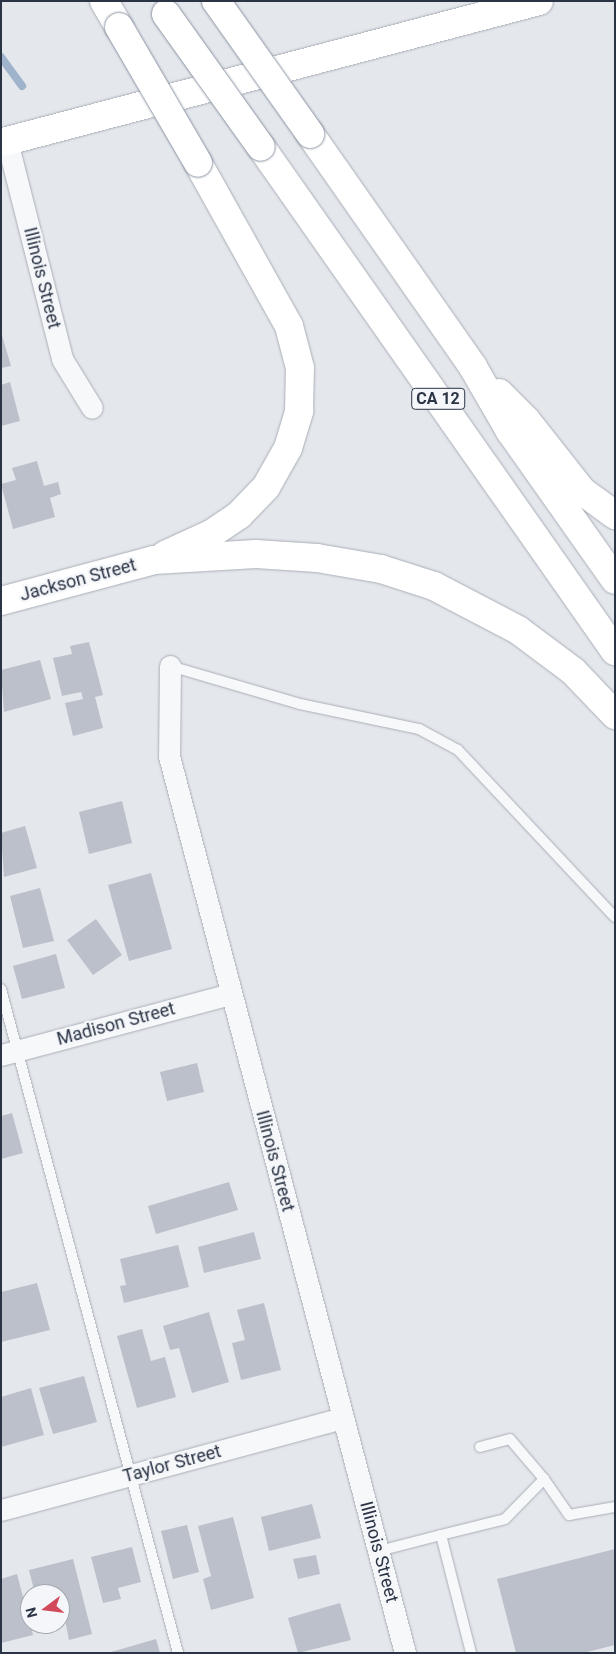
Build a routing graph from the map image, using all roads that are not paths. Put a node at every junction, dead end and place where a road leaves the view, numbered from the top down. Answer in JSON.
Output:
{"nodes":[{"id":1,"x":104,"y":1,"type":"edge"},
{"id":2,"x":216,"y":1,"type":"edge"},
{"id":3,"x":539,"y":1,"type":"edge"},
{"id":4,"x":162,"y":8,"type":"edge"},
{"id":5,"x":4,"y":142,"type":"edge"},
{"id":6,"x":473,"y":367,"type":"junction"},
{"id":7,"x":92,"y":408,"type":"dead end"},
{"id":8,"x":615,"y":515,"type":"edge"},
{"id":9,"x":154,"y":560,"type":"junction"},
{"id":10,"x":615,"y":580,"type":"edge"},
{"id":11,"x":1,"y":601,"type":"edge"},
{"id":12,"x":615,"y":651,"type":"edge"},
{"id":13,"x":170,"y":666,"type":"joint"},
{"id":14,"x":615,"y":715,"type":"edge"},
{"id":15,"x":615,"y":917,"type":"edge"},
{"id":16,"x":1,"y":988,"type":"edge"},
{"id":17,"x":231,"y":994,"type":"junction"},
{"id":18,"x":10,"y":1053,"type":"edge"},
{"id":19,"x":343,"y":1418,"type":"junction"},
{"id":20,"x":480,"y":1447,"type":"dead end"},
{"id":21,"x":131,"y":1474,"type":"junction"},
{"id":22,"x":544,"y":1479,"type":"junction"},
{"id":23,"x":615,"y":1507,"type":"edge"},
{"id":24,"x":1,"y":1510,"type":"edge"},
{"id":25,"x":441,"y":1535,"type":"junction"},
{"id":26,"x":380,"y":1551,"type":"junction"},
{"id":27,"x":178,"y":1653,"type":"edge"},
{"id":28,"x":405,"y":1653,"type":"edge"},
{"id":29,"x":471,"y":1653,"type":"edge"}],
"edges":[{"from":1,"to":9,"type":"main road","bridge":true},
{"from":2,"to":6,"type":"main road","number":"CA 12","bridge":true},
{"from":3,"to":5,"type":"main road"},
{"from":4,"to":12,"type":"main road","number":"CA 12","bridge":true},
{"from":5,"to":7,"type":"street","name":"Illinois Street"},
{"from":6,"to":8,"type":"main road"},
{"from":6,"to":10,"type":"main road","number":"CA 12"},
{"from":9,"to":11,"type":"main road","name":"Jackson Street"},
{"from":9,"to":14,"type":"main road"},
{"from":13,"to":15,"type":"lane"},
{"from":13,"to":17,"type":"street","name":"Illinois Street"},
{"from":16,"to":18,"type":"lane"},
{"from":17,"to":18,"type":"street","name":"Madison Street"},
{"from":17,"to":19,"type":"street","name":"Illinois Street"},
{"from":18,"to":21,"type":"lane"},
{"from":19,"to":21,"type":"street","name":"Taylor Street"},
{"from":19,"to":26,"type":"street","name":"Illinois Street"},
{"from":20,"to":22,"type":"lane"},
{"from":21,"to":24,"type":"street","name":"Taylor Street"},
{"from":21,"to":27,"type":"lane"},
{"from":22,"to":23,"type":"lane"},
{"from":22,"to":25,"type":"lane"},
{"from":25,"to":26,"type":"lane"},
{"from":25,"to":29,"type":"lane"},
{"from":26,"to":28,"type":"street","name":"Illinois Street"}]}
